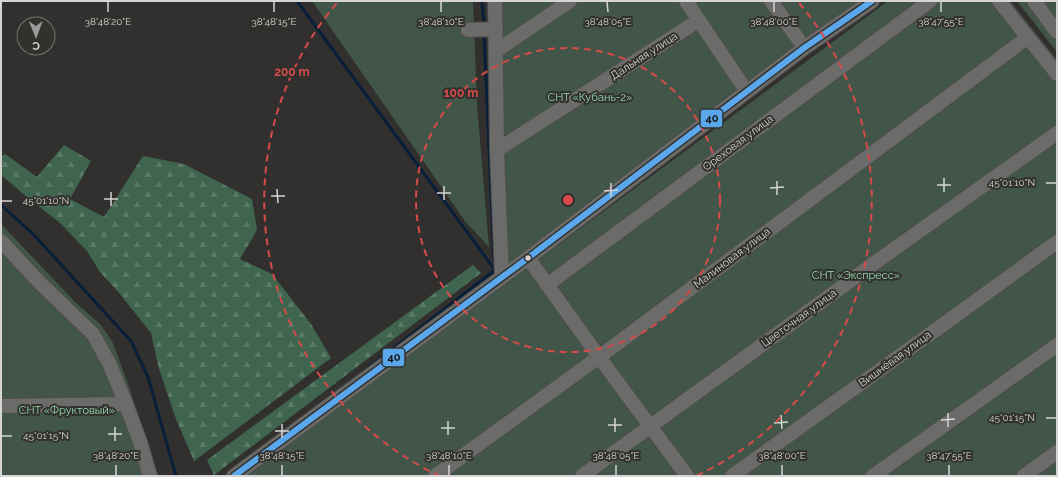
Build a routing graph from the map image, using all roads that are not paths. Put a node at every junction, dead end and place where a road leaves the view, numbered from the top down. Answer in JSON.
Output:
{"nodes":[{"id":1,"x":496,"y":1,"type":"edge"},
{"id":2,"x":570,"y":1,"type":"edge"},
{"id":3,"x":686,"y":1,"type":"edge"},
{"id":4,"x":771,"y":1,"type":"edge"},
{"id":5,"x":872,"y":1,"type":"edge"},
{"id":6,"x":930,"y":1,"type":"edge"},
{"id":7,"x":999,"y":1,"type":"edge"},
{"id":8,"x":1034,"y":1,"type":"edge"},
{"id":9,"x":690,"y":26,"type":"dead end"},
{"id":10,"x":1057,"y":32,"type":"edge"},
{"id":11,"x":1028,"y":37,"type":"junction"},
{"id":12,"x":798,"y":39,"type":"dead end"},
{"id":13,"x":496,"y":51,"type":"junction"},
{"id":14,"x":1057,"y":74,"type":"edge"},
{"id":15,"x":740,"y":83,"type":"dead end"},
{"id":16,"x":1057,"y":133,"type":"edge"},
{"id":17,"x":497,"y":150,"type":"junction"},
{"id":18,"x":1057,"y":242,"type":"edge"},
{"id":19,"x":4,"y":246,"type":"edge"},
{"id":20,"x":528,"y":258,"type":"junction"},
{"id":21,"x":502,"y":277,"type":"junction"},
{"id":22,"x":547,"y":285,"type":"junction"},
{"id":23,"x":1057,"y":345,"type":"edge"},
{"id":24,"x":599,"y":357,"type":"junction"},
{"id":25,"x":126,"y":404,"type":"junction"},
{"id":26,"x":1,"y":406,"type":"edge"},
{"id":27,"x":650,"y":426,"type":"junction"},
{"id":28,"x":1057,"y":452,"type":"edge"},
{"id":29,"x":250,"y":471,"type":"edge"},
{"id":30,"x":150,"y":476,"type":"edge"},
{"id":31,"x":234,"y":476,"type":"edge"},
{"id":32,"x":435,"y":476,"type":"edge"},
{"id":33,"x":582,"y":476,"type":"edge"},
{"id":34,"x":687,"y":476,"type":"edge"},
{"id":35,"x":732,"y":476,"type":"edge"},
{"id":36,"x":873,"y":476,"type":"edge"},
{"id":37,"x":1024,"y":476,"type":"edge"}],
"edges":[{"from":1,"to":13,"type":"street"},
{"from":2,"to":13,"type":"street"},
{"from":3,"to":15,"type":"street"},
{"from":4,"to":12,"type":"street"},
{"from":5,"to":20,"type":"street"},
{"from":6,"to":22,"type":"street","name":"Ореховая улица"},
{"from":7,"to":11,"type":"street"},
{"from":8,"to":10,"type":"street"},
{"from":9,"to":17,"type":"street","name":"Дальняя улица"},
{"from":11,"to":14,"type":"street"},
{"from":11,"to":24,"type":"street","name":"Малиновая улица"},
{"from":13,"to":17,"type":"street"},
{"from":16,"to":27,"type":"street","name":"Цветочная улица"},
{"from":17,"to":21,"type":"street"},
{"from":18,"to":35,"type":"street","name":"Вишнёвая улица"},
{"from":19,"to":25,"type":"street"},
{"from":20,"to":21,"type":"street"},
{"from":20,"to":22,"type":"street"},
{"from":21,"to":29,"type":"street"},
{"from":22,"to":24,"type":"street"},
{"from":23,"to":36,"type":"street"},
{"from":24,"to":27,"type":"street"},
{"from":24,"to":32,"type":"street","name":"Малиновая улица"},
{"from":25,"to":26,"type":"street"},
{"from":25,"to":30,"type":"street"},
{"from":27,"to":33,"type":"street","name":"Цветочная улица"},
{"from":27,"to":34,"type":"street"},
{"from":28,"to":37,"type":"street"},
{"from":29,"to":31,"type":"street"}]}
